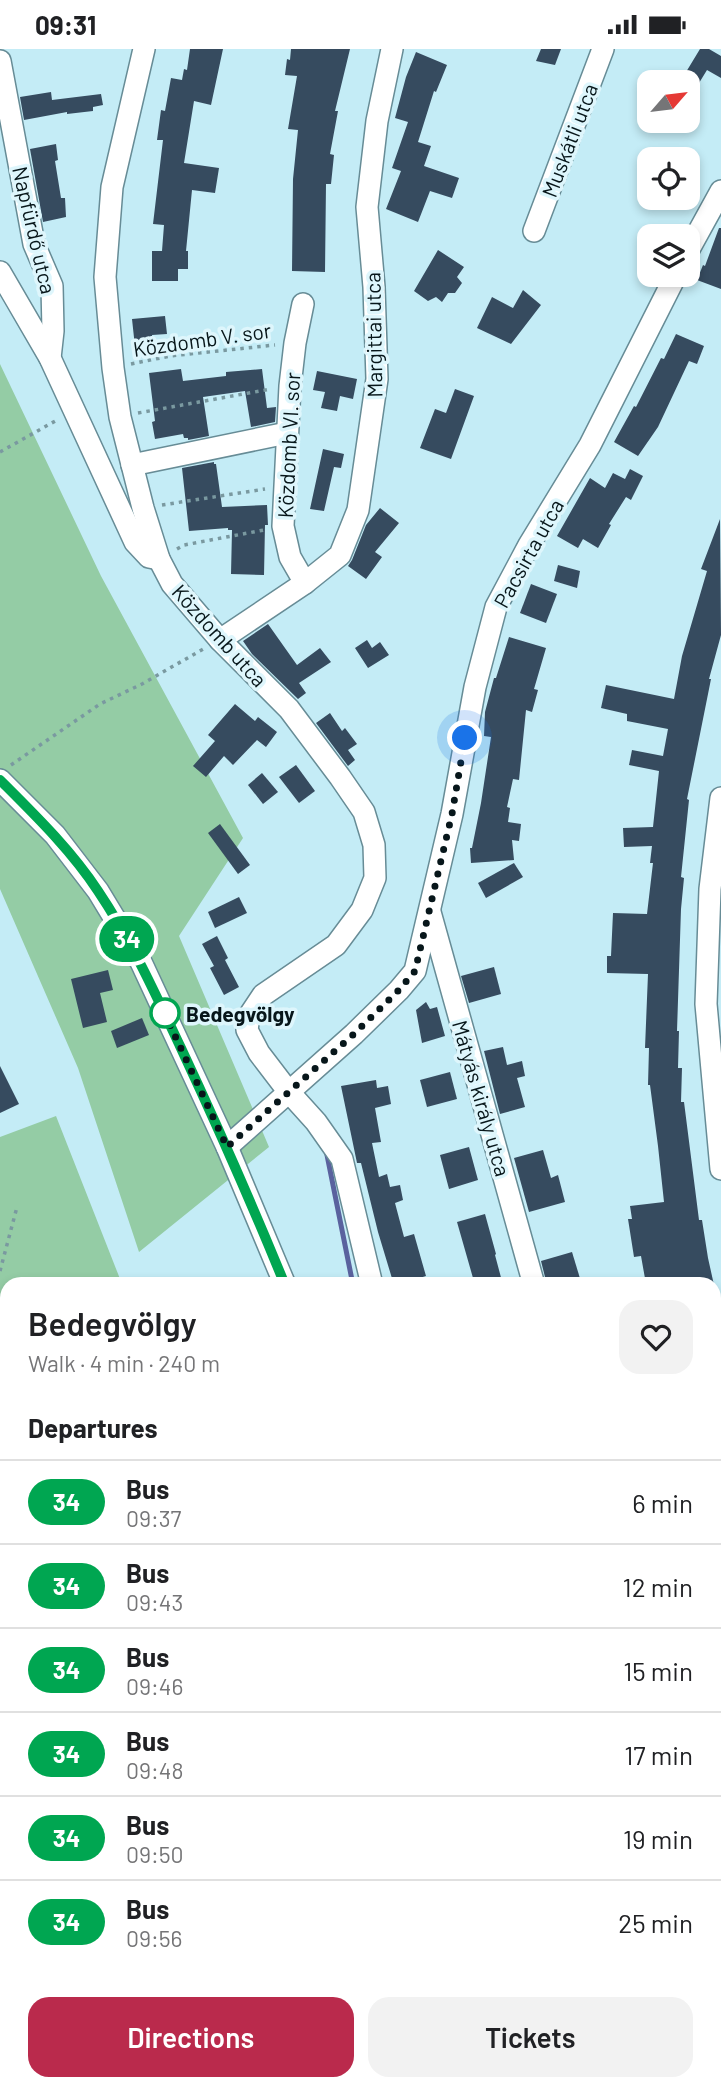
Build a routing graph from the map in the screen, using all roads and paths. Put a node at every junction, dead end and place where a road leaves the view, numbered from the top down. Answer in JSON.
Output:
{"nodes":[{"id":1,"x":144,"y":49,"type":"edge"},
{"id":2,"x":392,"y":49,"type":"edge"},
{"id":3,"x":603,"y":49,"type":"edge"},
{"id":4,"x":0,"y":61,"type":"edge"},
{"id":5,"x":721,"y":191,"type":"edge"},
{"id":6,"x":700,"y":229,"type":"edge"},
{"id":7,"x":534,"y":231,"type":"dead end"},
{"id":8,"x":0,"y":272,"type":"edge"},
{"id":9,"x":670,"y":287,"type":"edge"},
{"id":10,"x":303,"y":304,"type":"dead end"},
{"id":11,"x":295,"y":343,"type":"junction"},
{"id":12,"x":50,"y":358,"type":"junction"},
{"id":13,"x":113,"y":368,"type":"junction"},
{"id":14,"x":290,"y":386,"type":"junction"},
{"id":15,"x":74,"y":410,"type":"junction"},
{"id":16,"x":120,"y":417,"type":"junction"},
{"id":17,"x":287,"y":433,"type":"junction"},
{"id":18,"x":0,"y":452,"type":"edge"},
{"id":19,"x":132,"y":464,"type":"junction"},
{"id":20,"x":285,"y":486,"type":"junction"},
{"id":21,"x":143,"y":508,"type":"junction"},
{"id":22,"x":284,"y":526,"type":"junction"},
{"id":23,"x":159,"y":559,"type":"junction"},
{"id":24,"x":305,"y":583,"type":"junction"},
{"id":25,"x":220,"y":640,"type":"junction"},
{"id":26,"x":21,"y":758,"type":"dead end"},
{"id":27,"x":0,"y":780,"type":"edge"},
{"id":28,"x":721,"y":797,"type":"edge"},
{"id":29,"x":430,"y":911,"type":"junction"},
{"id":30,"x":288,"y":1091,"type":"junction"},
{"id":31,"x":227,"y":1147,"type":"junction"},
{"id":32,"x":721,"y":1169,"type":"edge"},
{"id":33,"x":17,"y":1207,"type":"dead end"},
{"id":34,"x":0,"y":1271,"type":"edge"},
{"id":35,"x":282,"y":1277,"type":"edge"},
{"id":36,"x":370,"y":1277,"type":"edge"},
{"id":37,"x":532,"y":1277,"type":"edge"}],
"edges":[{"from":1,"to":13,"type":"street","name":"Közdomb utca"},
{"from":2,"to":24,"type":"street","name":"Margittai utca"},
{"from":3,"to":7,"type":"street","name":"Muskátli utca"},
{"from":4,"to":12,"type":"street","name":"Napfürdő utca"},
{"from":5,"to":6,"type":"street"},
{"from":8,"to":12,"type":"street","name":"Napfürdő utca"},
{"from":9,"to":29,"type":"street","name":"Pacsirta utca"},
{"from":10,"to":11,"type":"street","name":"Közdomb VI. sor"},
{"from":11,"to":13,"type":"path","name":"Közdomb V. sor"},
{"from":11,"to":14,"type":"street","name":"Közdomb VI. sor"},
{"from":12,"to":15,"type":"street","name":"Napfürdő utca"},
{"from":13,"to":16,"type":"street","name":"Közdomb utca"},
{"from":14,"to":16,"type":"path"},
{"from":14,"to":17,"type":"street","name":"Közdomb VI. sor"},
{"from":15,"to":18,"type":"path"},
{"from":15,"to":23,"type":"street","name":"Napfürdő utca"},
{"from":16,"to":19,"type":"street","name":"Közdomb utca"},
{"from":17,"to":19,"type":"street"},
{"from":17,"to":20,"type":"street","name":"Közdomb VI. sor"},
{"from":19,"to":21,"type":"street","name":"Közdomb utca"},
{"from":20,"to":21,"type":"path"},
{"from":20,"to":22,"type":"street","name":"Közdomb VI. sor"},
{"from":21,"to":23,"type":"street","name":"Közdomb utca"},
{"from":22,"to":23,"type":"path"},
{"from":22,"to":24,"type":"street","name":"Közdomb VI. sor"},
{"from":23,"to":25,"type":"street","name":"Közdomb utca"},
{"from":24,"to":25,"type":"street","name":"Margittai utca"},
{"from":25,"to":26,"type":"path"},
{"from":25,"to":30,"type":"street","name":"Közdomb utca"},
{"from":27,"to":31,"type":"street"},
{"from":28,"to":32,"type":"street"},
{"from":29,"to":30,"type":"street","name":"Pacsirta utca"},
{"from":29,"to":37,"type":"street","name":"Mátyás király utca"},
{"from":30,"to":31,"type":"street","name":"Pacsirta utca"},
{"from":30,"to":36,"type":"street","name":"Közdomb utca"},
{"from":31,"to":35,"type":"street"},
{"from":33,"to":34,"type":"path"}]}
